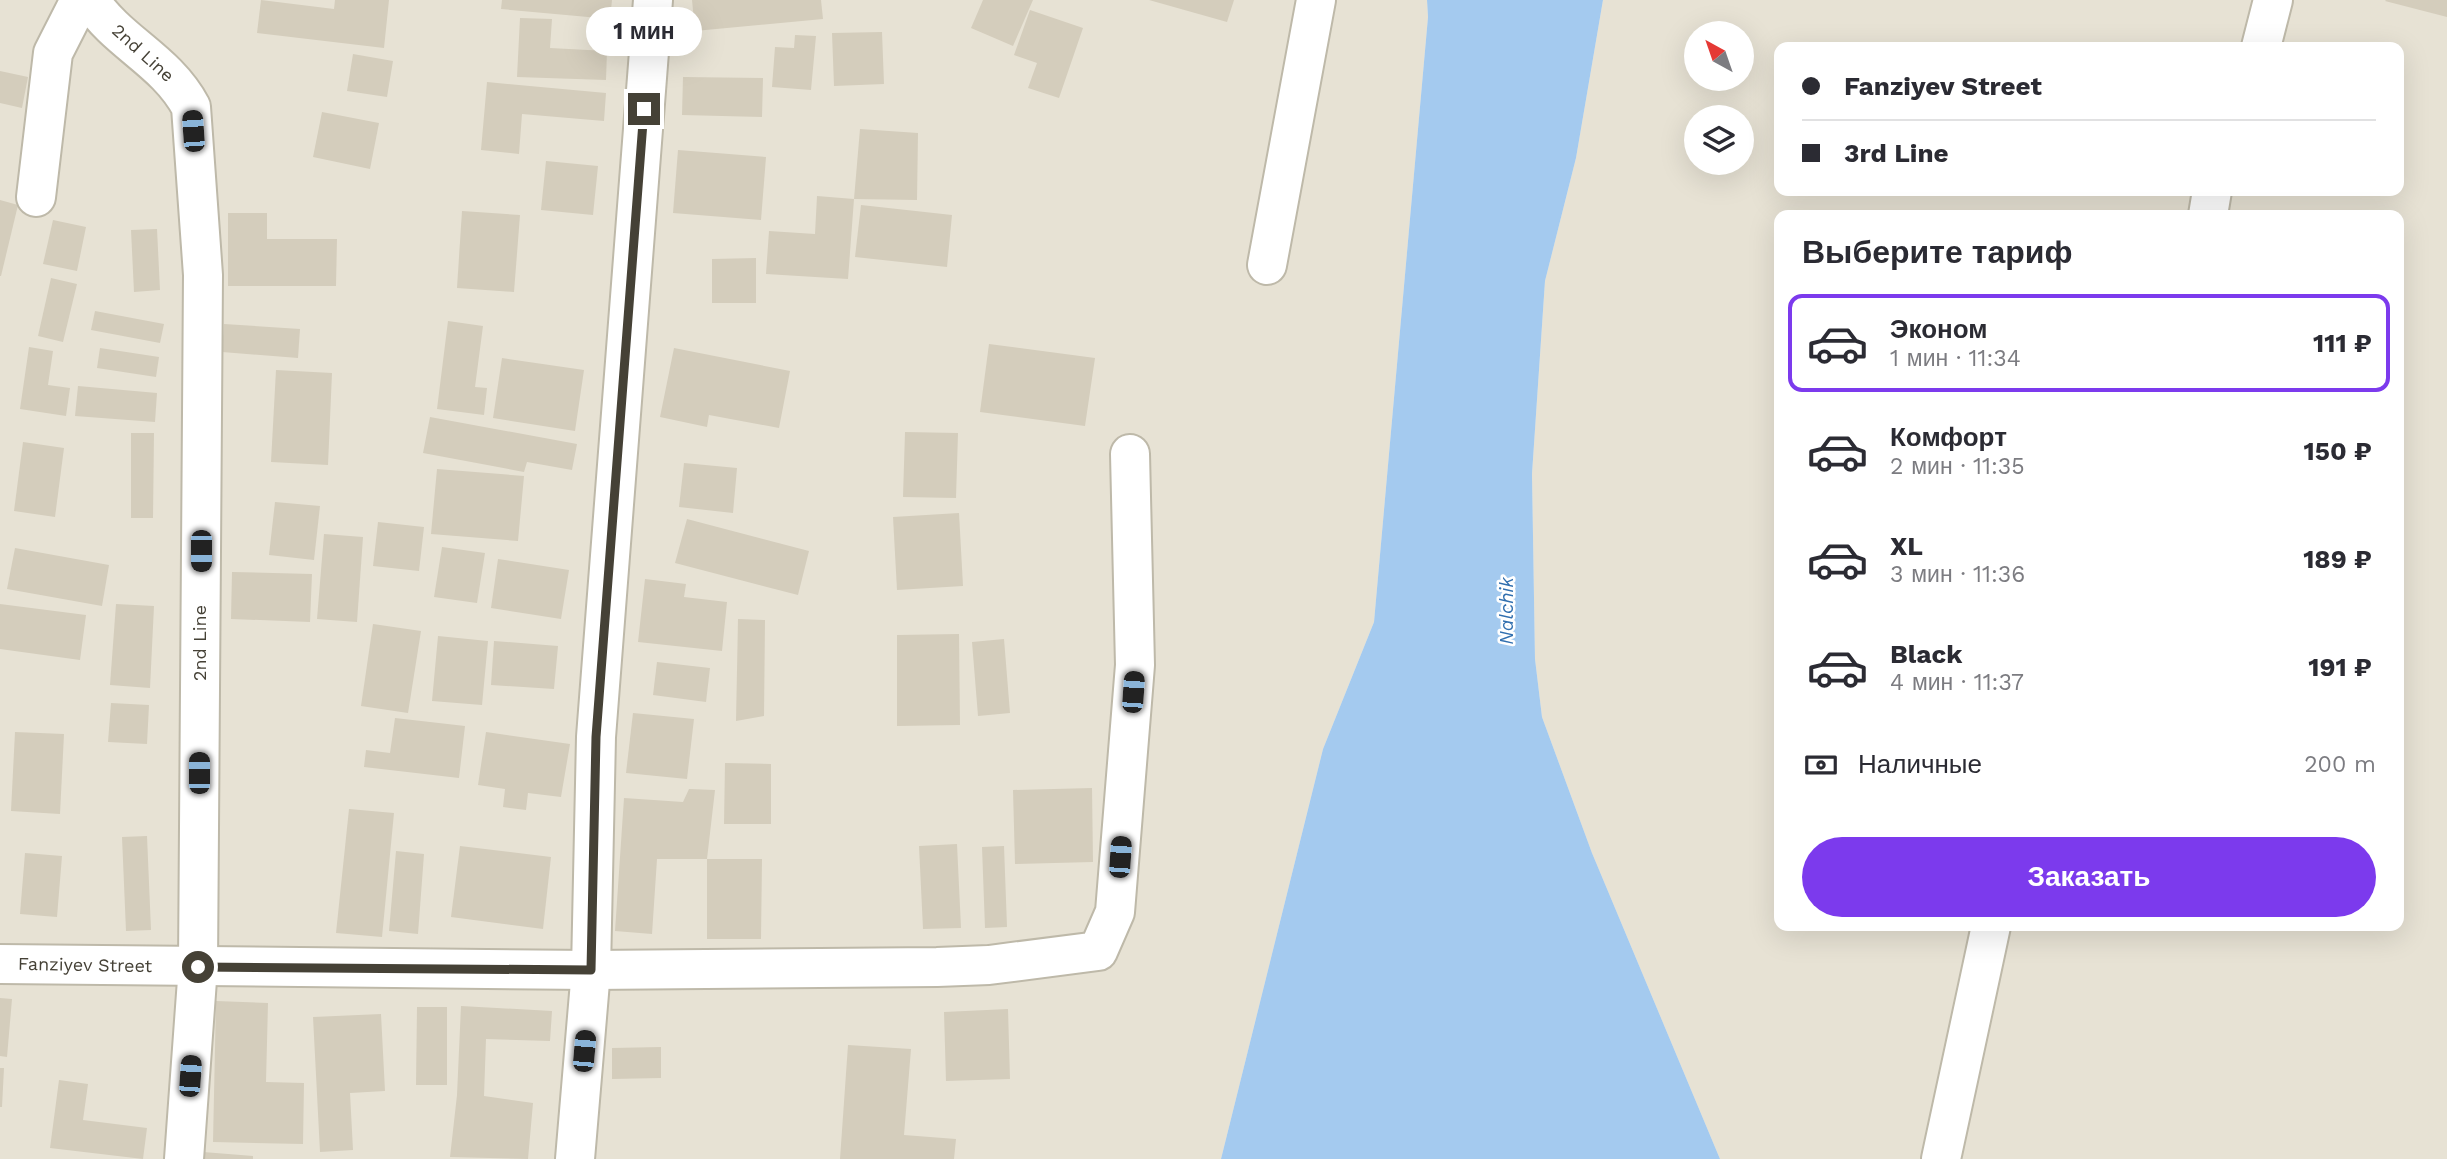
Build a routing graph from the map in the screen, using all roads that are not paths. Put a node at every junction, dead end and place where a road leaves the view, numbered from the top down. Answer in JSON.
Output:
{"nodes":[{"id":1,"x":80,"y":0,"type":"edge"},
{"id":2,"x":90,"y":0,"type":"edge"},
{"id":3,"x":653,"y":0,"type":"edge"},
{"id":4,"x":1316,"y":0,"type":"edge"},
{"id":5,"x":2273,"y":0,"type":"edge"},
{"id":6,"x":2262,"y":42,"type":"edge"},
{"id":7,"x":36,"y":197,"type":"dead end"},
{"id":8,"x":1266,"y":265,"type":"dead end"},
{"id":9,"x":1130,"y":454,"type":"dead end"},
{"id":10,"x":1990,"y":931,"type":"edge"},
{"id":11,"x":0,"y":964,"type":"edge"},
{"id":12,"x":198,"y":967,"type":"junction"},
{"id":13,"x":591,"y":970,"type":"junction"},
{"id":14,"x":184,"y":1159,"type":"edge"},
{"id":15,"x":575,"y":1159,"type":"edge"},
{"id":16,"x":1941,"y":1159,"type":"edge"}],
"edges":[{"from":1,"to":7,"type":"street"},
{"from":2,"to":12,"type":"street","name":"2nd Line"},
{"from":3,"to":13,"type":"street"},
{"from":4,"to":8,"type":"street"},
{"from":5,"to":6,"type":"street"},
{"from":9,"to":13,"type":"street","name":"Fanziyev Street"},
{"from":10,"to":16,"type":"street"},
{"from":11,"to":12,"type":"street","name":"Fanziyev Street"},
{"from":12,"to":13,"type":"street","name":"Fanziyev Street"},
{"from":12,"to":14,"type":"street","name":"2nd Line"},
{"from":13,"to":15,"type":"street"}]}
